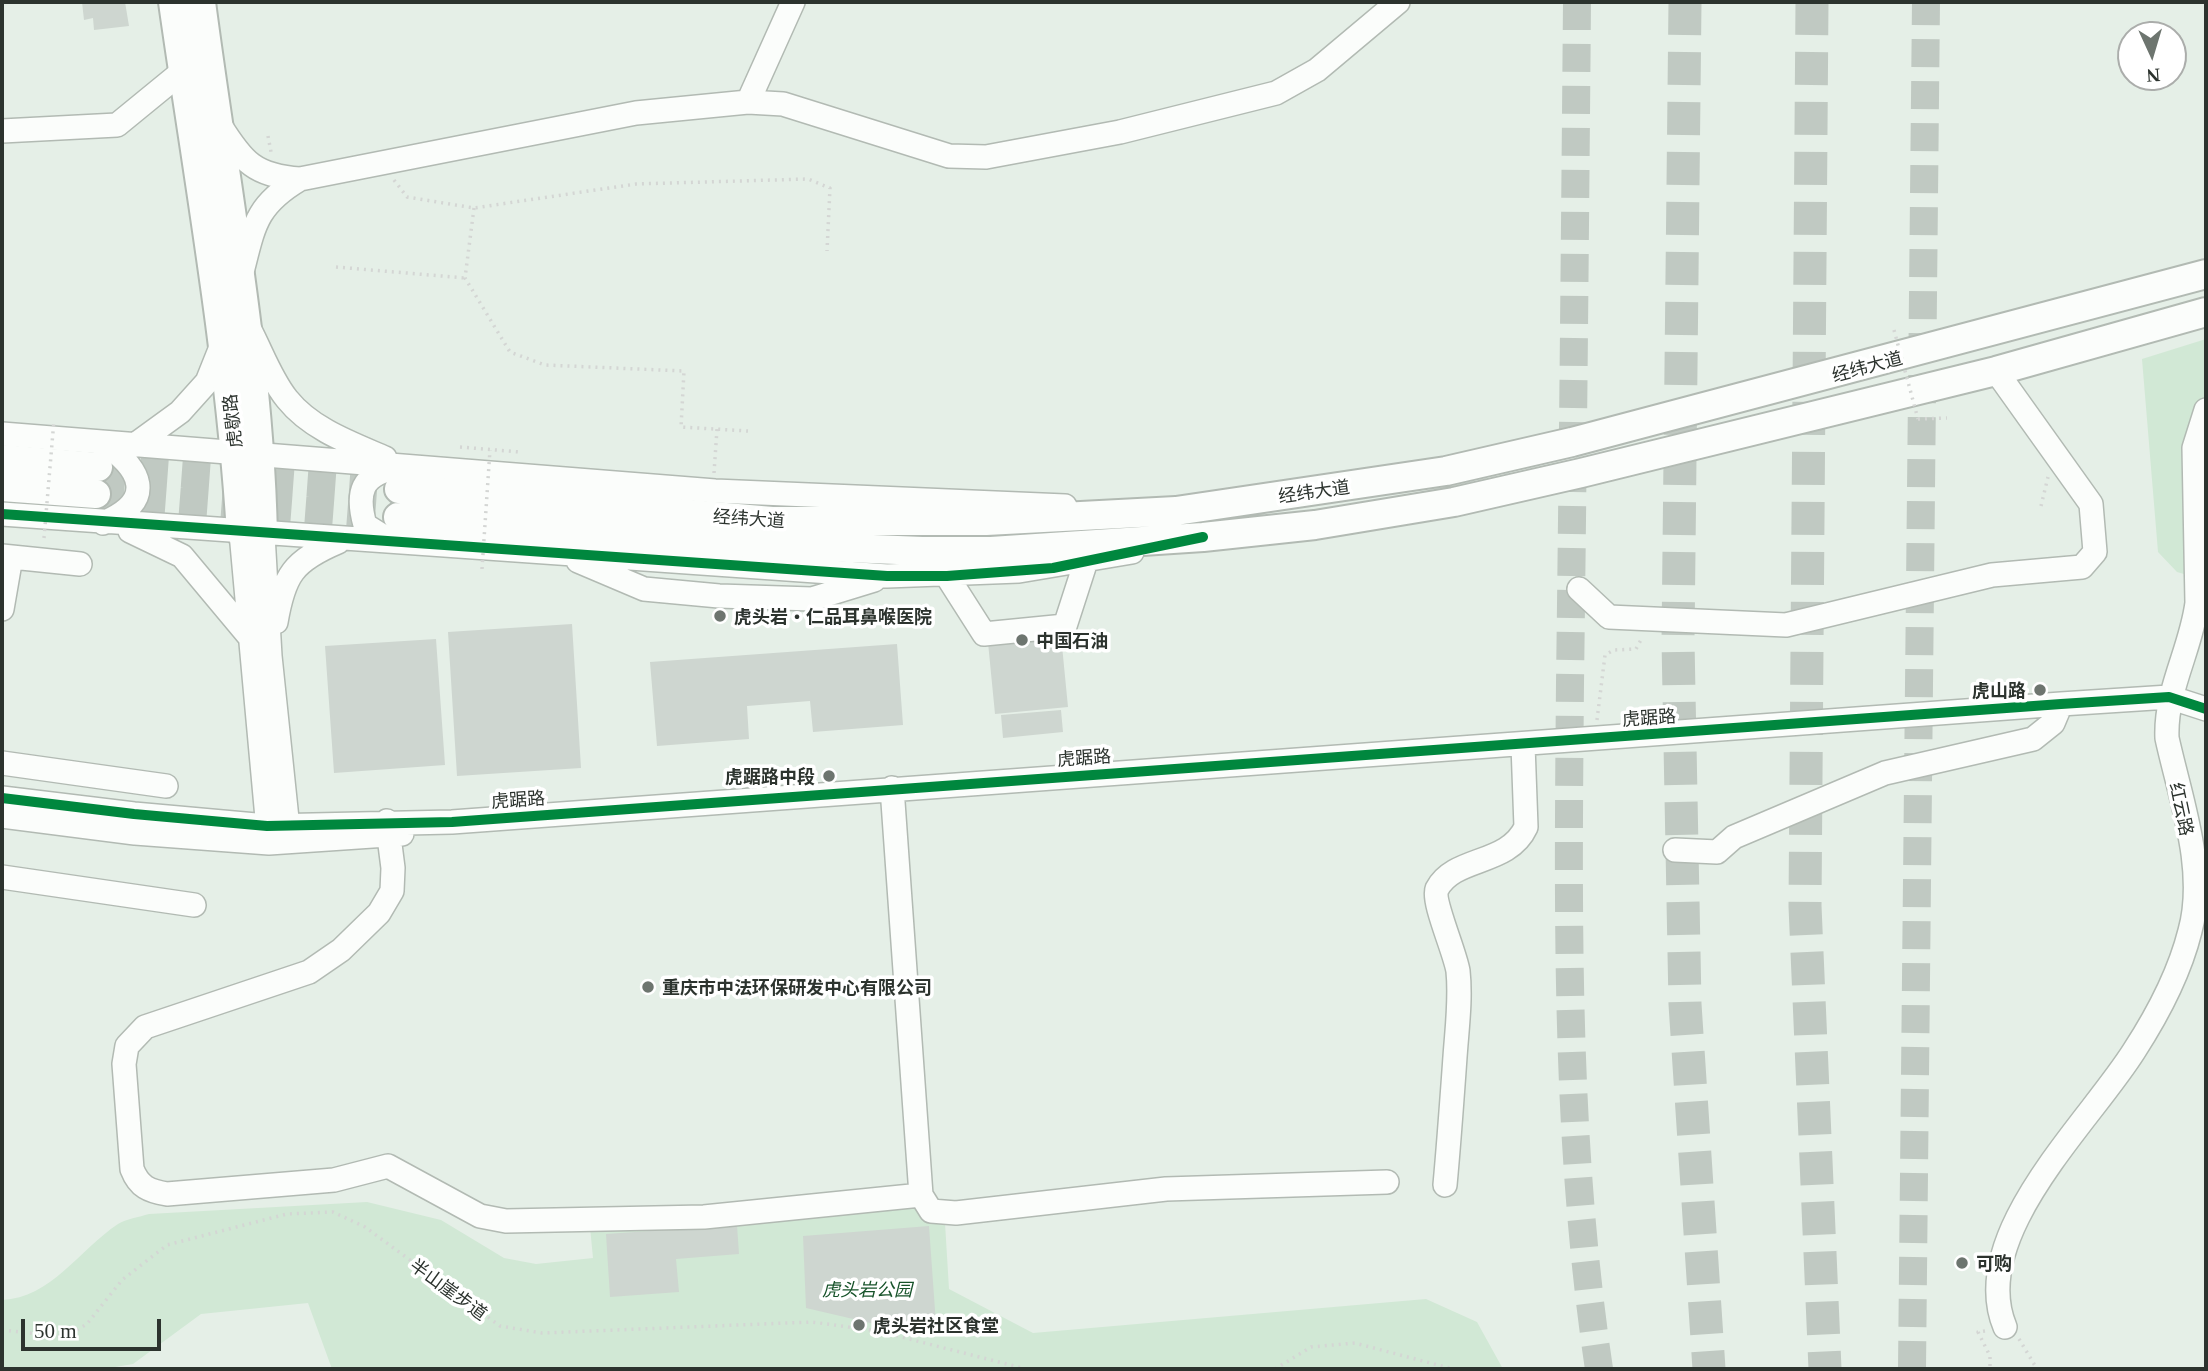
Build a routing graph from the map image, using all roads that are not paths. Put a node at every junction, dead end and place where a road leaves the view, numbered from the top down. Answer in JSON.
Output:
{"nodes":[{"id":1,"x":173,"y":2,"type":"edge"},
{"id":2,"x":201,"y":2,"type":"edge"},
{"id":3,"x":793,"y":2,"type":"edge"},
{"id":4,"x":1398,"y":2,"type":"edge"},
{"id":5,"x":183,"y":71,"type":"junction"},
{"id":6,"x":748,"y":102,"type":"junction"},
{"id":7,"x":216,"y":118,"type":"junction"},
{"id":8,"x":2,"y":131,"type":"edge"},
{"id":9,"x":300,"y":179,"type":"junction"},
{"id":10,"x":2206,"y":274,"type":"edge"},
{"id":11,"x":240,"y":282,"type":"junction"},
{"id":12,"x":2206,"y":312,"type":"edge"},
{"id":13,"x":2171,"y":321,"type":"junction"},
{"id":14,"x":247,"y":325,"type":"junction"},
{"id":15,"x":2206,"y":325,"type":"edge"},
{"id":16,"x":223,"y":342,"type":"junction"},
{"id":17,"x":1996,"y":370,"type":"junction"},
{"id":18,"x":2206,"y":410,"type":"edge"},
{"id":19,"x":2,"y":434,"type":"edge"},
{"id":20,"x":136,"y":444,"type":"junction"},
{"id":21,"x":249,"y":453,"type":"junction"},
{"id":22,"x":2,"y":459,"type":"edge"},
{"id":23,"x":98,"y":468,"type":"junction"},
{"id":24,"x":401,"y":478,"type":"junction"},
{"id":25,"x":2,"y":487,"type":"edge"},
{"id":26,"x":2,"y":514,"type":"edge"},
{"id":27,"x":103,"y":523,"type":"junction"},
{"id":28,"x":394,"y":529,"type":"junction"},
{"id":29,"x":252,"y":534,"type":"junction"},
{"id":30,"x":1203,"y":537,"type":"junction"},
{"id":31,"x":344,"y":540,"type":"junction"},
{"id":32,"x":7,"y":557,"type":"edge"},
{"id":33,"x":1086,"y":561,"type":"junction"},
{"id":34,"x":80,"y":564,"type":"dead end"},
{"id":35,"x":947,"y":576,"type":"junction"},
{"id":36,"x":1579,"y":589,"type":"dead end"},
{"id":37,"x":2,"y":609,"type":"edge"},
{"id":38,"x":248,"y":635,"type":"junction"},
{"id":39,"x":270,"y":656,"type":"junction"},
{"id":40,"x":2169,"y":697,"type":"junction"},
{"id":41,"x":2061,"y":704,"type":"junction"},
{"id":42,"x":2206,"y":709,"type":"edge"},
{"id":43,"x":1523,"y":745,"type":"junction"},
{"id":44,"x":2,"y":762,"type":"edge"},
{"id":45,"x":166,"y":786,"type":"dead end"},
{"id":46,"x":892,"y":788,"type":"junction"},
{"id":47,"x":2,"y":798,"type":"edge"},
{"id":48,"x":2,"y":816,"type":"edge"},
{"id":49,"x":388,"y":829,"type":"junction"},
{"id":50,"x":278,"y":835,"type":"junction"},
{"id":51,"x":1675,"y":850,"type":"dead end"},
{"id":52,"x":2,"y":877,"type":"edge"},
{"id":53,"x":194,"y":905,"type":"dead end"},
{"id":54,"x":1387,"y":1182,"type":"dead end"},
{"id":55,"x":1446,"y":1185,"type":"dead end"},
{"id":56,"x":920,"y":1195,"type":"junction"},
{"id":57,"x":2005,"y":1328,"type":"dead end"}],
"edges":[{"from":1,"to":5,"type":"main road","name":"虎歇路"},
{"from":2,"to":7,"type":"main road","name":"虎歇路"},
{"from":3,"to":6,"type":"street"},
{"from":4,"to":6,"type":"street"},
{"from":5,"to":8,"type":"street"},
{"from":5,"to":16,"type":"main road","name":"虎歇路"},
{"from":6,"to":9,"type":"street"},
{"from":7,"to":9,"type":"street"},
{"from":7,"to":11,"type":"main road","name":"虎歇路"},
{"from":9,"to":11,"type":"street"},
{"from":10,"to":24,"type":"main road","name":"经纬大道"},
{"from":11,"to":14,"type":"main road","name":"虎歇路"},
{"from":12,"to":13,"type":"main road","name":"经纬大道"},
{"from":13,"to":15,"type":"street"},
{"from":13,"to":17,"type":"main road","name":"经纬大道"},
{"from":14,"to":21,"type":"main road","name":"虎歇路"},
{"from":14,"to":24,"type":"street"},
{"from":16,"to":20,"type":"street"},
{"from":16,"to":21,"type":"main road","name":"虎歇路"},
{"from":17,"to":30,"type":"main road","name":"经纬大道"},
{"from":17,"to":36,"type":"street"},
{"from":18,"to":40,"type":"street","name":"红云路"},
{"from":19,"to":23,"type":"street"},
{"from":20,"to":21,"type":"street"},
{"from":20,"to":23,"type":"street"},
{"from":21,"to":24,"type":"street"},
{"from":21,"to":29,"type":"main road","name":"虎歇路"},
{"from":22,"to":23,"type":"main road"},
{"from":23,"to":25,"type":"main road"},
{"from":23,"to":27,"type":"street"},
{"from":24,"to":28,"type":"street"},
{"from":26,"to":27,"type":"street"},
{"from":27,"to":29,"type":"street"},
{"from":27,"to":38,"type":"street"},
{"from":28,"to":30,"type":"main road","name":"经纬大道"},
{"from":28,"to":31,"type":"street"},
{"from":28,"to":35,"type":"street"},
{"from":29,"to":31,"type":"street"},
{"from":29,"to":38,"type":"street","name":"虎歇路"},
{"from":29,"to":39,"type":"street","name":"虎歇路"},
{"from":30,"to":33,"type":"street"},
{"from":31,"to":39,"type":"street"},
{"from":32,"to":34,"type":"street"},
{"from":32,"to":37,"type":"street"},
{"from":33,"to":35,"type":"street"},
{"from":33,"to":35,"type":"street"},
{"from":38,"to":50,"type":"street","name":"虎歇路"},
{"from":39,"to":50,"type":"street","name":"虎歇路"},
{"from":40,"to":41,"type":"street","name":"虎踞路"},
{"from":40,"to":42,"type":"street"},
{"from":40,"to":57,"type":"street","name":"红云路"},
{"from":41,"to":43,"type":"street","name":"虎踞路"},
{"from":41,"to":51,"type":"street"},
{"from":43,"to":46,"type":"street","name":"虎踞路"},
{"from":43,"to":55,"type":"street"},
{"from":44,"to":45,"type":"street"},
{"from":46,"to":49,"type":"street","name":"虎踞路"},
{"from":46,"to":56,"type":"street"},
{"from":47,"to":50,"type":"street","name":"虎踞路"},
{"from":48,"to":50,"type":"street","name":"虎踞路"},
{"from":49,"to":50,"type":"street","name":"虎踞路"},
{"from":49,"to":56,"type":"street"},
{"from":52,"to":53,"type":"street"},
{"from":54,"to":56,"type":"street"}]}
